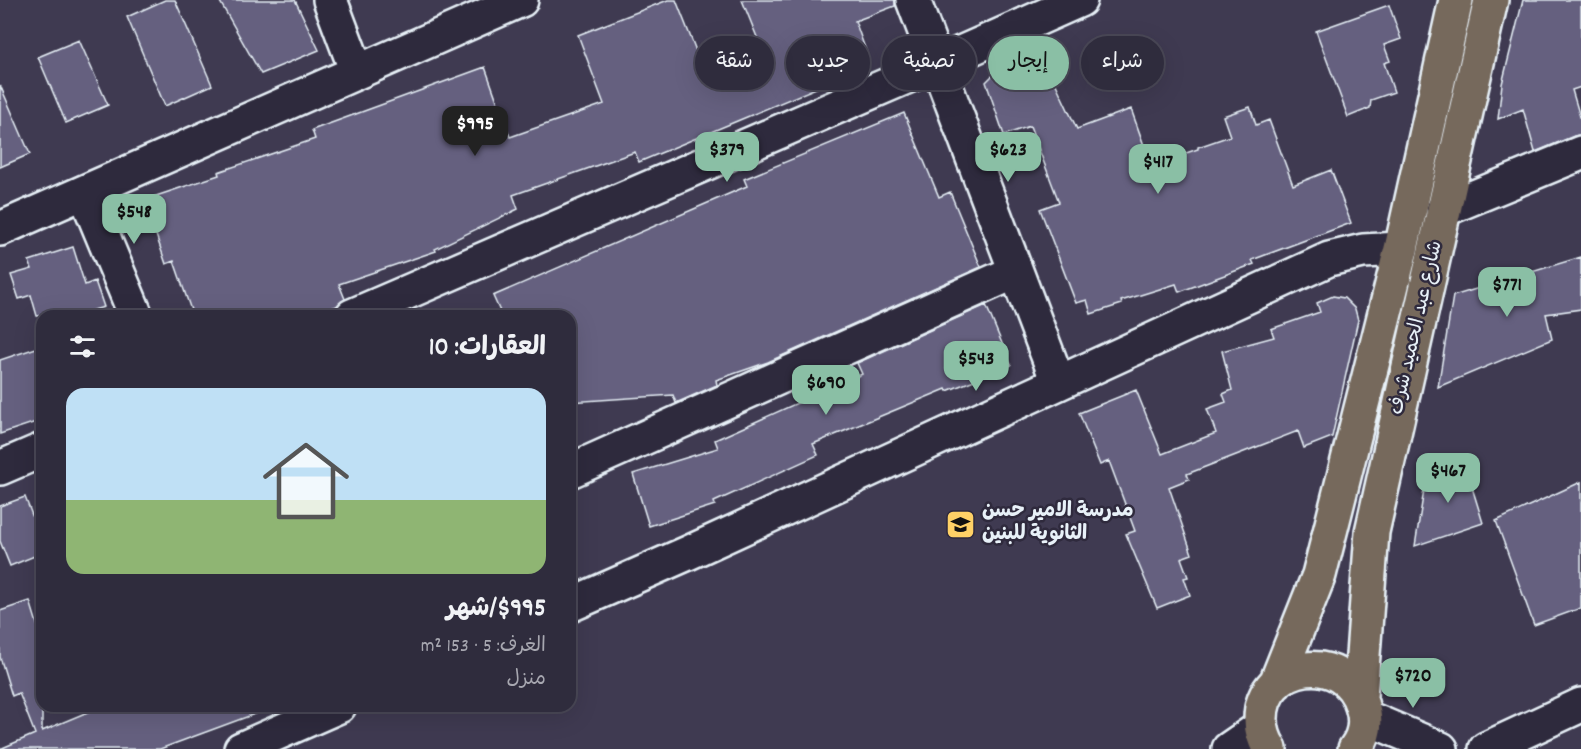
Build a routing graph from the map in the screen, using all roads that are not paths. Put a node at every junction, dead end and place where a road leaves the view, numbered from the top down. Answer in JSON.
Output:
{"nodes":[{"id":1,"x":330,"y":0,"type":"edge"},
{"id":2,"x":521,"y":0,"type":"edge"},
{"id":3,"x":913,"y":0,"type":"edge"},
{"id":4,"x":1080,"y":0,"type":"edge"},
{"id":5,"x":1456,"y":0,"type":"edge"},
{"id":6,"x":1491,"y":0,"type":"edge"},
{"id":7,"x":926,"y":36,"type":"edge"},
{"id":8,"x":976,"y":46,"type":"edge"},
{"id":9,"x":357,"y":72,"type":"junction"},
{"id":10,"x":882,"y":87,"type":"edge"},
{"id":11,"x":946,"y":90,"type":"edge"},
{"id":12,"x":1581,"y":153,"type":"edge"},
{"id":13,"x":85,"y":193,"type":"junction"},
{"id":14,"x":1443,"y":210,"type":"junction"},
{"id":15,"x":0,"y":229,"type":"edge"},
{"id":16,"x":1401,"y":249,"type":"junction"},
{"id":17,"x":1015,"y":272,"type":"junction"},
{"id":18,"x":134,"y":310,"type":"edge"},
{"id":19,"x":366,"y":310,"type":"edge"},
{"id":20,"x":1058,"y":382,"type":"junction"},
{"id":21,"x":36,"y":453,"type":"edge"},
{"id":22,"x":0,"y":468,"type":"edge"},
{"id":23,"x":576,"y":468,"type":"edge"},
{"id":24,"x":576,"y":602,"type":"edge"},
{"id":25,"x":1276,"y":683,"type":"junction"},
{"id":26,"x":1581,"y":705,"type":"edge"},
{"id":27,"x":1362,"y":706,"type":"junction"},
{"id":28,"x":296,"y":715,"type":"edge"},
{"id":29,"x":1266,"y":742,"type":"edge"},
{"id":30,"x":241,"y":749,"type":"edge"},
{"id":31,"x":1229,"y":749,"type":"edge"},
{"id":32,"x":1355,"y":749,"type":"edge"},
{"id":33,"x":1441,"y":749,"type":"edge"},
{"id":34,"x":1486,"y":749,"type":"edge"}],
"edges":[{"from":1,"to":9,"type":"street"},
{"from":2,"to":9,"type":"street"},
{"from":3,"to":7,"type":"street"},
{"from":4,"to":8,"type":"street"},
{"from":5,"to":16,"type":"main road","name":"شارع عبد الحميد شرف"},
{"from":6,"to":14,"type":"main road","name":"شارع عبد الحميد شرف"},
{"from":9,"to":13,"type":"street"},
{"from":10,"to":19,"type":"street"},
{"from":11,"to":17,"type":"street"},
{"from":12,"to":14,"type":"street"},
{"from":13,"to":15,"type":"street"},
{"from":13,"to":18,"type":"street"},
{"from":14,"to":27,"type":"main road","name":"شارع عبد الحميد شرف"},
{"from":16,"to":20,"type":"street"},
{"from":16,"to":25,"type":"main road","name":"شارع عبد الحميد شرف"},
{"from":17,"to":20,"type":"street"},
{"from":17,"to":23,"type":"street"},
{"from":20,"to":24,"type":"street"},
{"from":21,"to":22,"type":"street"},
{"from":25,"to":27,"type":"main road"},
{"from":25,"to":29,"type":"main road","name":"شارع عبد الحميد شرف"},
{"from":26,"to":34,"type":"street"},
{"from":27,"to":32,"type":"main road","name":"شارع عبد الحميد شرف"},
{"from":27,"to":33,"type":"street"},
{"from":28,"to":30,"type":"street"},
{"from":29,"to":31,"type":"street"}]}
